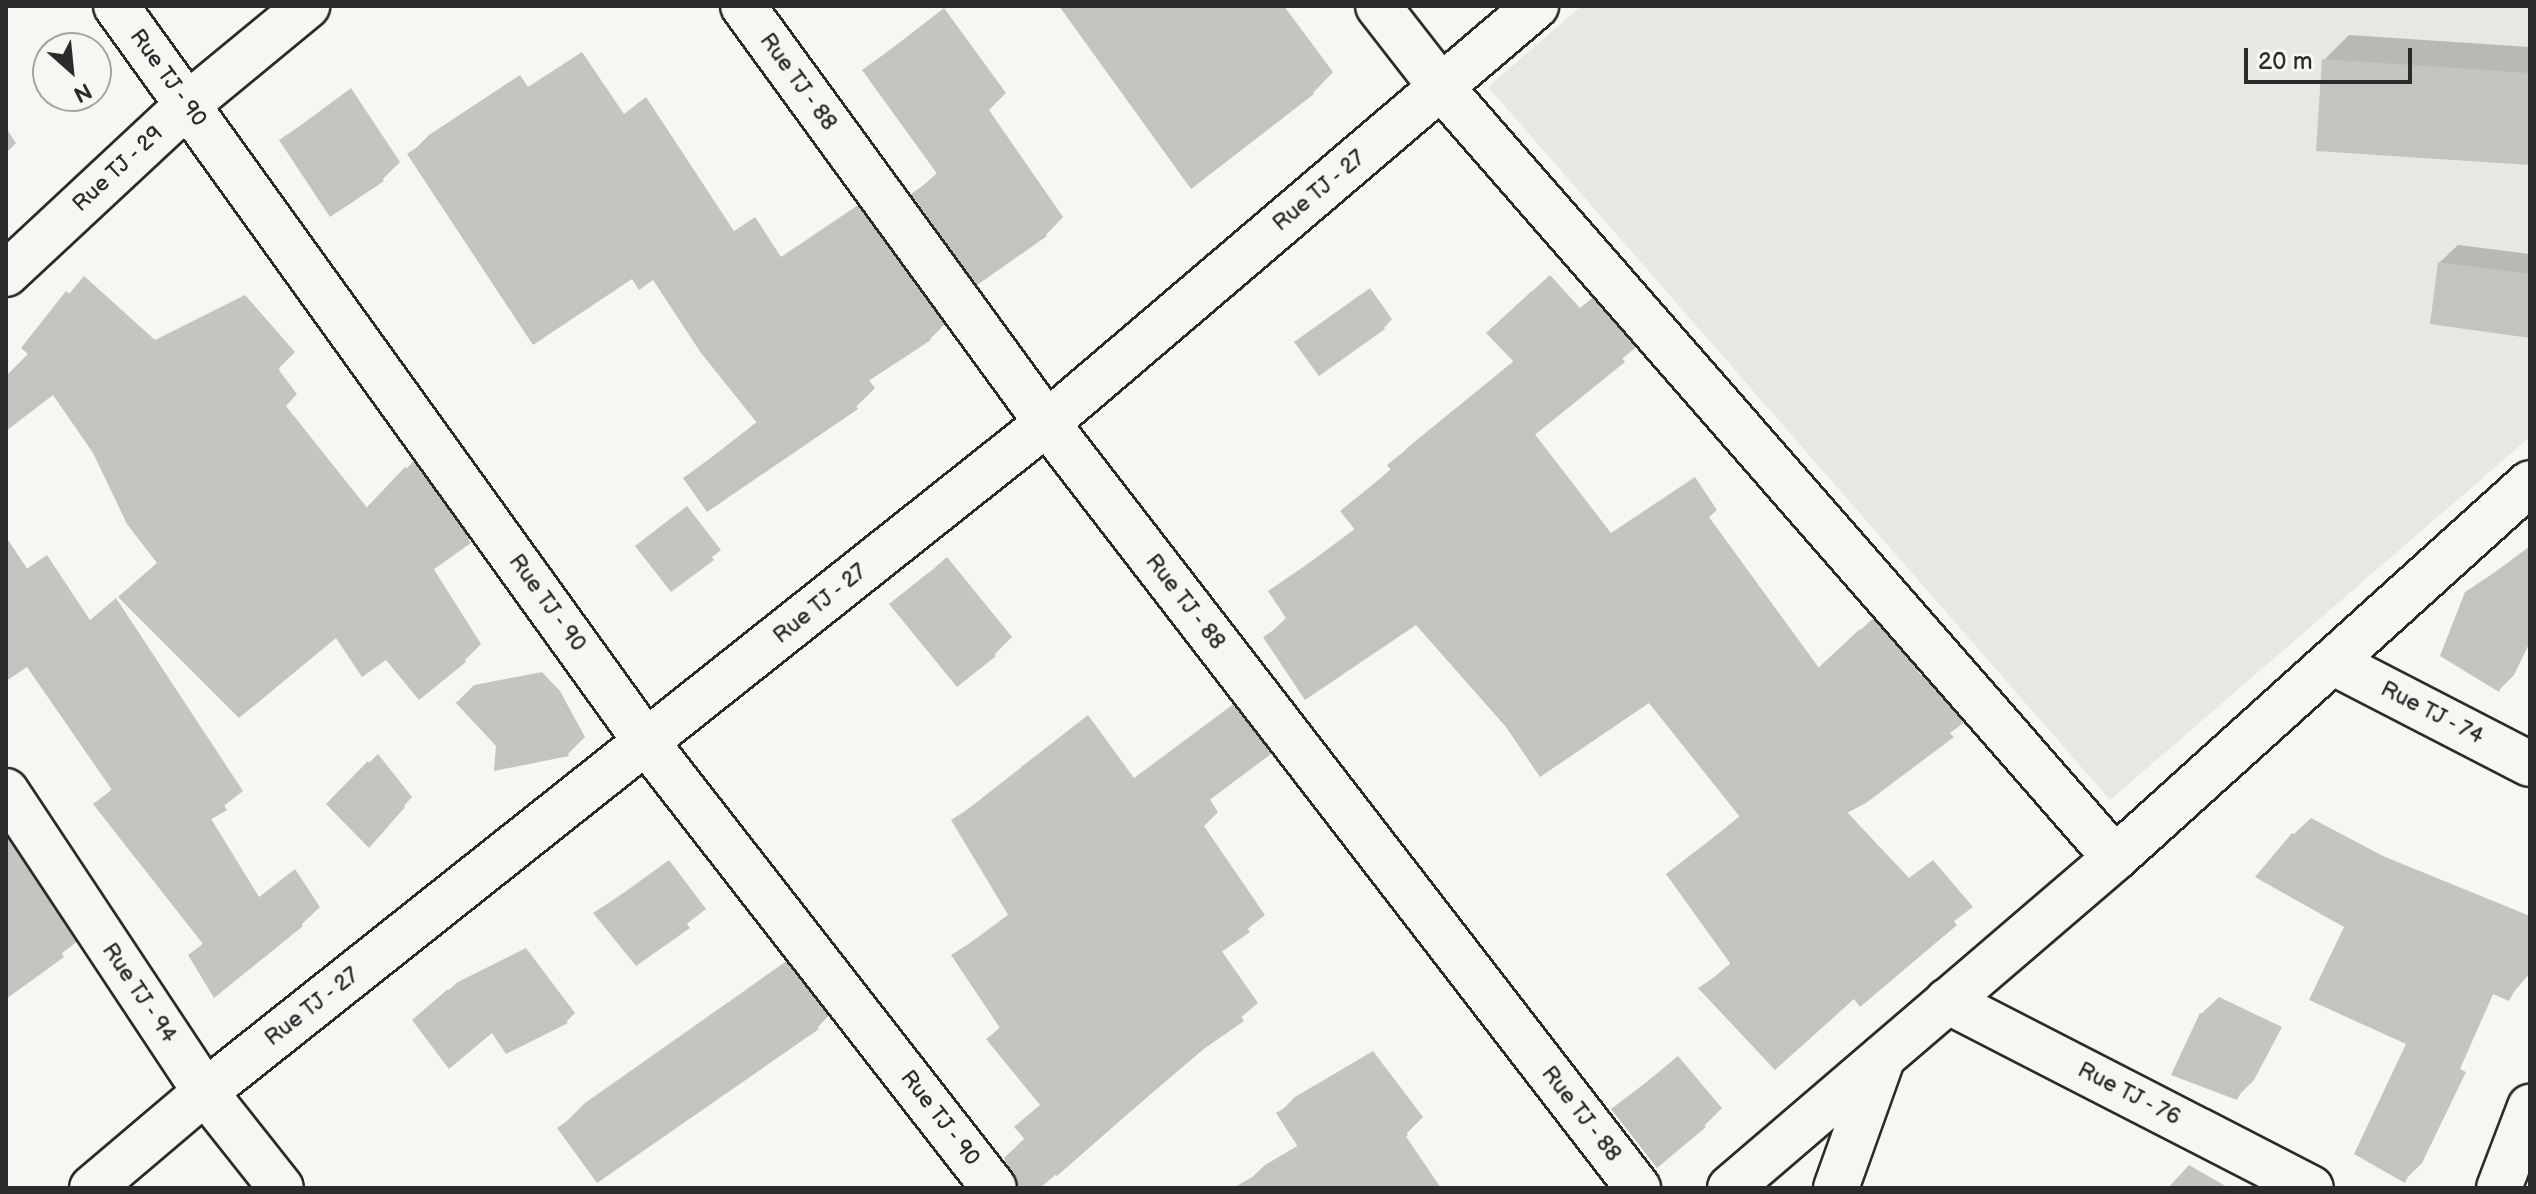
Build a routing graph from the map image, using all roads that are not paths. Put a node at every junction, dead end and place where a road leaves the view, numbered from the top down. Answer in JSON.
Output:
{"nodes":[{"id":1,"x":116,"y":6,"type":"edge"},
{"id":2,"x":307,"y":6,"type":"edge"},
{"id":3,"x":743,"y":6,"type":"edge"},
{"id":4,"x":1378,"y":6,"type":"edge"},
{"id":5,"x":1536,"y":6,"type":"edge"},
{"id":6,"x":1441,"y":87,"type":"junction"},
{"id":7,"x":187,"y":105,"type":"junction"},
{"id":8,"x":6,"y":274,"type":"edge"},
{"id":9,"x":1047,"y":423,"type":"junction"},
{"id":10,"x":2530,"y":483,"type":"edge"},
{"id":11,"x":2334,"y":663,"type":"junction"},
{"id":12,"x":647,"y":743,"type":"junction"},
{"id":13,"x":2530,"y":764,"type":"edge"},
{"id":14,"x":6,"y":791,"type":"edge"},
{"id":15,"x":2115,"y":858,"type":"junction"},
{"id":16,"x":1947,"y":1001,"type":"junction"},
{"id":17,"x":1884,"y":1055,"type":"junction"},
{"id":18,"x":205,"y":1092,"type":"junction"},
{"id":19,"x":2530,"y":1107,"type":"edge"},
{"id":20,"x":92,"y":1188,"type":"edge"},
{"id":21,"x":281,"y":1188,"type":"edge"},
{"id":22,"x":994,"y":1188,"type":"edge"},
{"id":23,"x":1638,"y":1188,"type":"edge"},
{"id":24,"x":1730,"y":1188,"type":"edge"},
{"id":25,"x":1836,"y":1188,"type":"edge"},
{"id":26,"x":2311,"y":1188,"type":"edge"},
{"id":27,"x":2499,"y":1188,"type":"edge"}],
"edges":[{"from":1,"to":7,"type":"street","name":"Rue TJ - 90"},
{"from":2,"to":7,"type":"street","name":"Rue TJ - 29"},
{"from":3,"to":9,"type":"street","name":"Rue TJ - 88"},
{"from":4,"to":6,"type":"street"},
{"from":5,"to":6,"type":"street","name":"Rue TJ - 27"},
{"from":6,"to":9,"type":"street","name":"Rue TJ - 27"},
{"from":6,"to":15,"type":"street"},
{"from":7,"to":8,"type":"street","name":"Rue TJ - 29"},
{"from":7,"to":12,"type":"street","name":"Rue TJ - 90"},
{"from":9,"to":12,"type":"street","name":"Rue TJ - 27"},
{"from":9,"to":23,"type":"street","name":"Rue TJ - 88"},
{"from":10,"to":11,"type":"street"},
{"from":11,"to":13,"type":"street","name":"Rue TJ - 74"},
{"from":11,"to":15,"type":"street"},
{"from":12,"to":18,"type":"street","name":"Rue TJ - 27"},
{"from":12,"to":22,"type":"street","name":"Rue TJ - 90"},
{"from":14,"to":18,"type":"street","name":"Rue TJ - 94"},
{"from":15,"to":16,"type":"street"},
{"from":16,"to":17,"type":"street"},
{"from":16,"to":26,"type":"street","name":"Rue TJ - 76"},
{"from":17,"to":24,"type":"street"},
{"from":17,"to":25,"type":"street"},
{"from":18,"to":20,"type":"street","name":"Rue TJ - 27"},
{"from":18,"to":21,"type":"street","name":"Rue TJ - 94"},
{"from":19,"to":27,"type":"street"}]}
